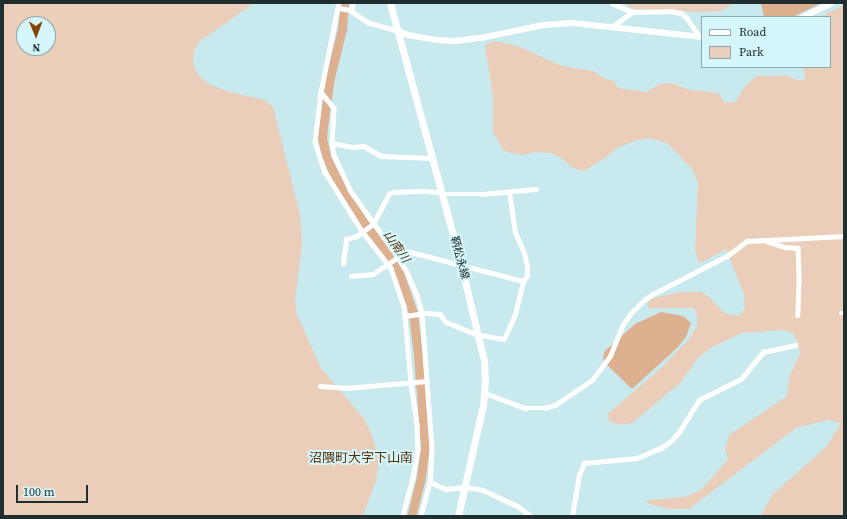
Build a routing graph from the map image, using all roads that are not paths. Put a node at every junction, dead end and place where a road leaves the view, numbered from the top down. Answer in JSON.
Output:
{"nodes":[{"id":1,"x":352,"y":3,"type":"edge"},
{"id":2,"x":390,"y":3,"type":"edge"},
{"id":3,"x":612,"y":3,"type":"edge"},
{"id":4,"x":832,"y":3,"type":"edge"},
{"id":5,"x":339,"y":6,"type":"edge"},
{"id":6,"x":351,"y":10,"type":"junction"},
{"id":7,"x":632,"y":12,"type":"junction"},
{"id":8,"x":805,"y":16,"type":"edge"},
{"id":9,"x":612,"y":26,"type":"junction"},
{"id":10,"x":398,"y":31,"type":"junction"},
{"id":11,"x":701,"y":37,"type":"edge"},
{"id":12,"x":322,"y":93,"type":"junction"},
{"id":13,"x":332,"y":143,"type":"junction"},
{"id":14,"x":432,"y":158,"type":"junction"},
{"id":15,"x":536,"y":189,"type":"dead end"},
{"id":16,"x":510,"y":192,"type":"junction"},
{"id":17,"x":442,"y":193,"type":"junction"},
{"id":18,"x":372,"y":225,"type":"junction"},
{"id":19,"x":363,"y":231,"type":"junction"},
{"id":20,"x":844,"y":236,"type":"edge"},
{"id":21,"x":760,"y":239,"type":"junction"},
{"id":22,"x":393,"y":250,"type":"junction"},
{"id":23,"x":396,"y":258,"type":"junction"},
{"id":24,"x":388,"y":263,"type":"junction"},
{"id":25,"x":343,"y":264,"type":"dead end"},
{"id":26,"x":461,"y":265,"type":"junction"},
{"id":27,"x":351,"y":276,"type":"dead end"},
{"id":28,"x":522,"y":281,"type":"junction"},
{"id":29,"x":420,"y":314,"type":"junction"},
{"id":30,"x":798,"y":315,"type":"dead end"},
{"id":31,"x":407,"y":316,"type":"junction"},
{"id":32,"x":479,"y":334,"type":"junction"},
{"id":33,"x":795,"y":345,"type":"dead end"},
{"id":34,"x":426,"y":381,"type":"junction"},
{"id":35,"x":412,"y":383,"type":"junction"},
{"id":36,"x":320,"y":386,"type":"dead end"},
{"id":37,"x":484,"y":394,"type":"junction"},
{"id":38,"x":430,"y":482,"type":"junction"},
{"id":39,"x":465,"y":486,"type":"junction"},
{"id":40,"x":404,"y":516,"type":"edge"},
{"id":41,"x":422,"y":516,"type":"edge"},
{"id":42,"x":458,"y":516,"type":"edge"},
{"id":43,"x":532,"y":516,"type":"edge"},
{"id":44,"x":572,"y":516,"type":"edge"}],
"edges":[{"from":1,"to":6,"type":"street"},
{"from":2,"to":10,"type":"main road","name":"鞆松永線"},
{"from":3,"to":7,"type":"street"},
{"from":4,"to":8,"type":"street"},
{"from":5,"to":6,"type":"street"},
{"from":5,"to":12,"type":"street"},
{"from":6,"to":10,"type":"street"},
{"from":7,"to":9,"type":"street"},
{"from":7,"to":11,"type":"street"},
{"from":9,"to":10,"type":"street"},
{"from":9,"to":11,"type":"street"},
{"from":10,"to":14,"type":"main road","name":"鞆松永線"},
{"from":12,"to":13,"type":"street"},
{"from":12,"to":19,"type":"street"},
{"from":13,"to":14,"type":"street"},
{"from":13,"to":18,"type":"street"},
{"from":14,"to":17,"type":"main road","name":"鞆松永線"},
{"from":15,"to":16,"type":"street"},
{"from":16,"to":17,"type":"street"},
{"from":16,"to":28,"type":"street"},
{"from":17,"to":18,"type":"street"},
{"from":17,"to":26,"type":"main road","name":"鞆松永線"},
{"from":18,"to":19,"type":"street"},
{"from":18,"to":22,"type":"street"},
{"from":19,"to":24,"type":"street"},
{"from":19,"to":25,"type":"street"},
{"from":20,"to":21,"type":"street"},
{"from":21,"to":30,"type":"street"},
{"from":21,"to":37,"type":"street"},
{"from":22,"to":23,"type":"street"},
{"from":22,"to":26,"type":"street"},
{"from":23,"to":24,"type":"street"},
{"from":23,"to":29,"type":"street"},
{"from":24,"to":27,"type":"street"},
{"from":24,"to":31,"type":"street"},
{"from":26,"to":28,"type":"street"},
{"from":26,"to":32,"type":"main road","name":"鞆松永線"},
{"from":28,"to":32,"type":"street"},
{"from":29,"to":31,"type":"street"},
{"from":29,"to":32,"type":"street"},
{"from":29,"to":34,"type":"street"},
{"from":31,"to":35,"type":"street"},
{"from":32,"to":37,"type":"main road","name":"鞆松永線"},
{"from":33,"to":44,"type":"street"},
{"from":34,"to":35,"type":"street"},
{"from":34,"to":38,"type":"street"},
{"from":35,"to":36,"type":"street"},
{"from":35,"to":40,"type":"street"},
{"from":37,"to":39,"type":"main road","name":"鞆松永線"},
{"from":38,"to":39,"type":"street"},
{"from":38,"to":41,"type":"street"},
{"from":39,"to":42,"type":"main road","name":"鞆松永線"},
{"from":39,"to":43,"type":"street"}]}
